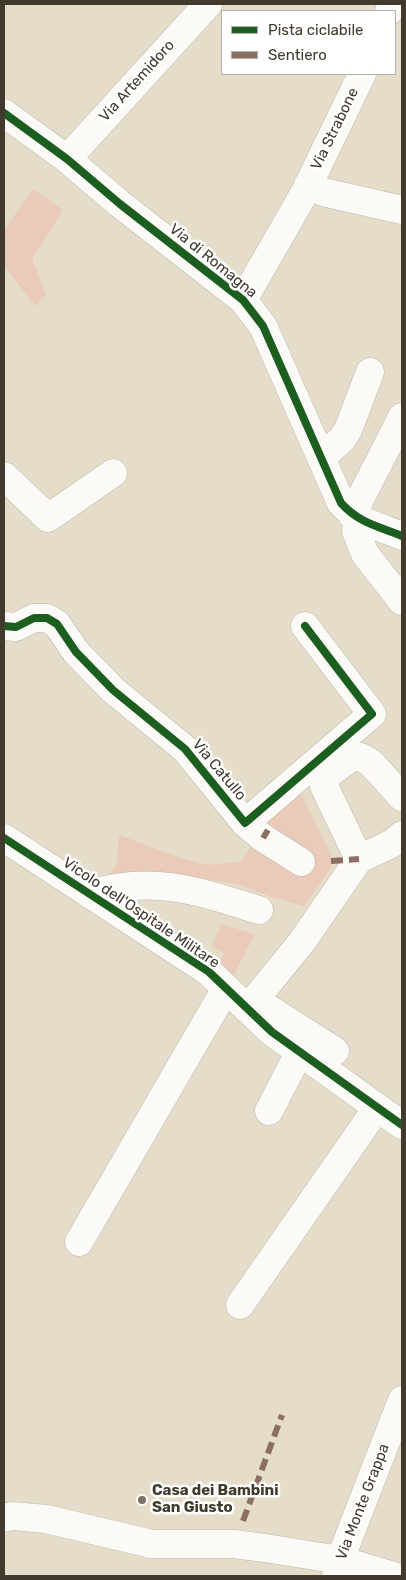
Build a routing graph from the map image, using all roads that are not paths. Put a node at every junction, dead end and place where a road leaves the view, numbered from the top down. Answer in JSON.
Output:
{"nodes":[{"id":1,"x":208,"y":4,"type":"edge"},
{"id":2,"x":362,"y":75,"type":"edge"},
{"id":3,"x":4,"y":113,"type":"edge"},
{"id":4,"x":67,"y":158,"type":"junction"},
{"id":5,"x":308,"y":185,"type":"junction"},
{"id":6,"x":402,"y":210,"type":"edge"},
{"id":7,"x":244,"y":300,"type":"junction"},
{"id":8,"x":370,"y":372,"type":"dead end"},
{"id":9,"x":402,"y":417,"type":"edge"},
{"id":10,"x":321,"y":458,"type":"junction"},
{"id":11,"x":113,"y":473,"type":"dead end"},
{"id":12,"x":4,"y":476,"type":"edge"},
{"id":13,"x":357,"y":518,"type":"junction"},
{"id":14,"x":402,"y":536,"type":"edge"},
{"id":15,"x":402,"y":601,"type":"edge"},
{"id":16,"x":4,"y":626,"type":"edge"},
{"id":17,"x":305,"y":626,"type":"dead end"},
{"id":18,"x":402,"y":797,"type":"edge"},
{"id":19,"x":245,"y":823,"type":"junction"},
{"id":20,"x":402,"y":835,"type":"edge"},
{"id":21,"x":4,"y":838,"type":"edge"},
{"id":22,"x":359,"y":859,"type":"junction"},
{"id":23,"x":301,"y":862,"type":"dead end"},
{"id":24,"x":89,"y":894,"type":"junction"},
{"id":25,"x":259,"y":910,"type":"dead end"},
{"id":26,"x":225,"y":990,"type":"junction"},
{"id":27,"x":251,"y":1004,"type":"junction"},
{"id":28,"x":335,"y":1052,"type":"dead end"},
{"id":29,"x":299,"y":1053,"type":"junction"},
{"id":30,"x":377,"y":1108,"type":"junction"},
{"id":31,"x":269,"y":1111,"type":"dead end"},
{"id":32,"x":402,"y":1125,"type":"edge"},
{"id":33,"x":79,"y":1242,"type":"dead end"},
{"id":34,"x":240,"y":1305,"type":"dead end"},
{"id":35,"x":402,"y":1400,"type":"edge"},
{"id":36,"x":4,"y":1518,"type":"edge"},
{"id":37,"x":338,"y":1568,"type":"edge"},
{"id":38,"x":393,"y":1576,"type":"edge"}],
"edges":[{"from":1,"to":4,"type":"street","name":"Via Artemidoro"},
{"from":2,"to":5,"type":"street","name":"Via Strabone"},
{"from":3,"to":4,"type":"street","name":"Via di Romagna"},
{"from":4,"to":7,"type":"street","name":"Via di Romagna"},
{"from":5,"to":6,"type":"street","name":"Via Strabone"},
{"from":5,"to":7,"type":"street","name":"Via Strabone"},
{"from":7,"to":10,"type":"street","name":"Via di Romagna"},
{"from":8,"to":10,"type":"street"},
{"from":9,"to":13,"type":"street"},
{"from":10,"to":13,"type":"street","name":"Via di Romagna"},
{"from":11,"to":12,"type":"street"},
{"from":13,"to":14,"type":"street"},
{"from":13,"to":15,"type":"street"},
{"from":16,"to":19,"type":"street","name":"Via Catullo"},
{"from":17,"to":19,"type":"street","name":"Via Catullo"},
{"from":18,"to":22,"type":"street"},
{"from":19,"to":23,"type":"street","name":"Via Catullo"},
{"from":20,"to":22,"type":"street"},
{"from":21,"to":24,"type":"street","name":"Vicolo dell'Ospitale Militare"},
{"from":22,"to":27,"type":"street"},
{"from":24,"to":25,"type":"street"},
{"from":24,"to":26,"type":"street","name":"Vicolo dell'Ospitale Militare"},
{"from":26,"to":27,"type":"street","name":"Vicolo dell'Ospitale Militare"},
{"from":26,"to":33,"type":"street","name":"Vicolo dell'Ospitale Militare"},
{"from":27,"to":28,"type":"street"},
{"from":27,"to":29,"type":"street","name":"Vicolo dell'Ospitale Militare"},
{"from":29,"to":30,"type":"street","name":"Vicolo dell'Ospitale Militare"},
{"from":29,"to":31,"type":"street"},
{"from":30,"to":32,"type":"street","name":"Vicolo dell'Ospitale Militare"},
{"from":30,"to":34,"type":"street"},
{"from":35,"to":37,"type":"street","name":"Via Monte Grappa"},
{"from":36,"to":37,"type":"street"},
{"from":37,"to":38,"type":"street"}]}
